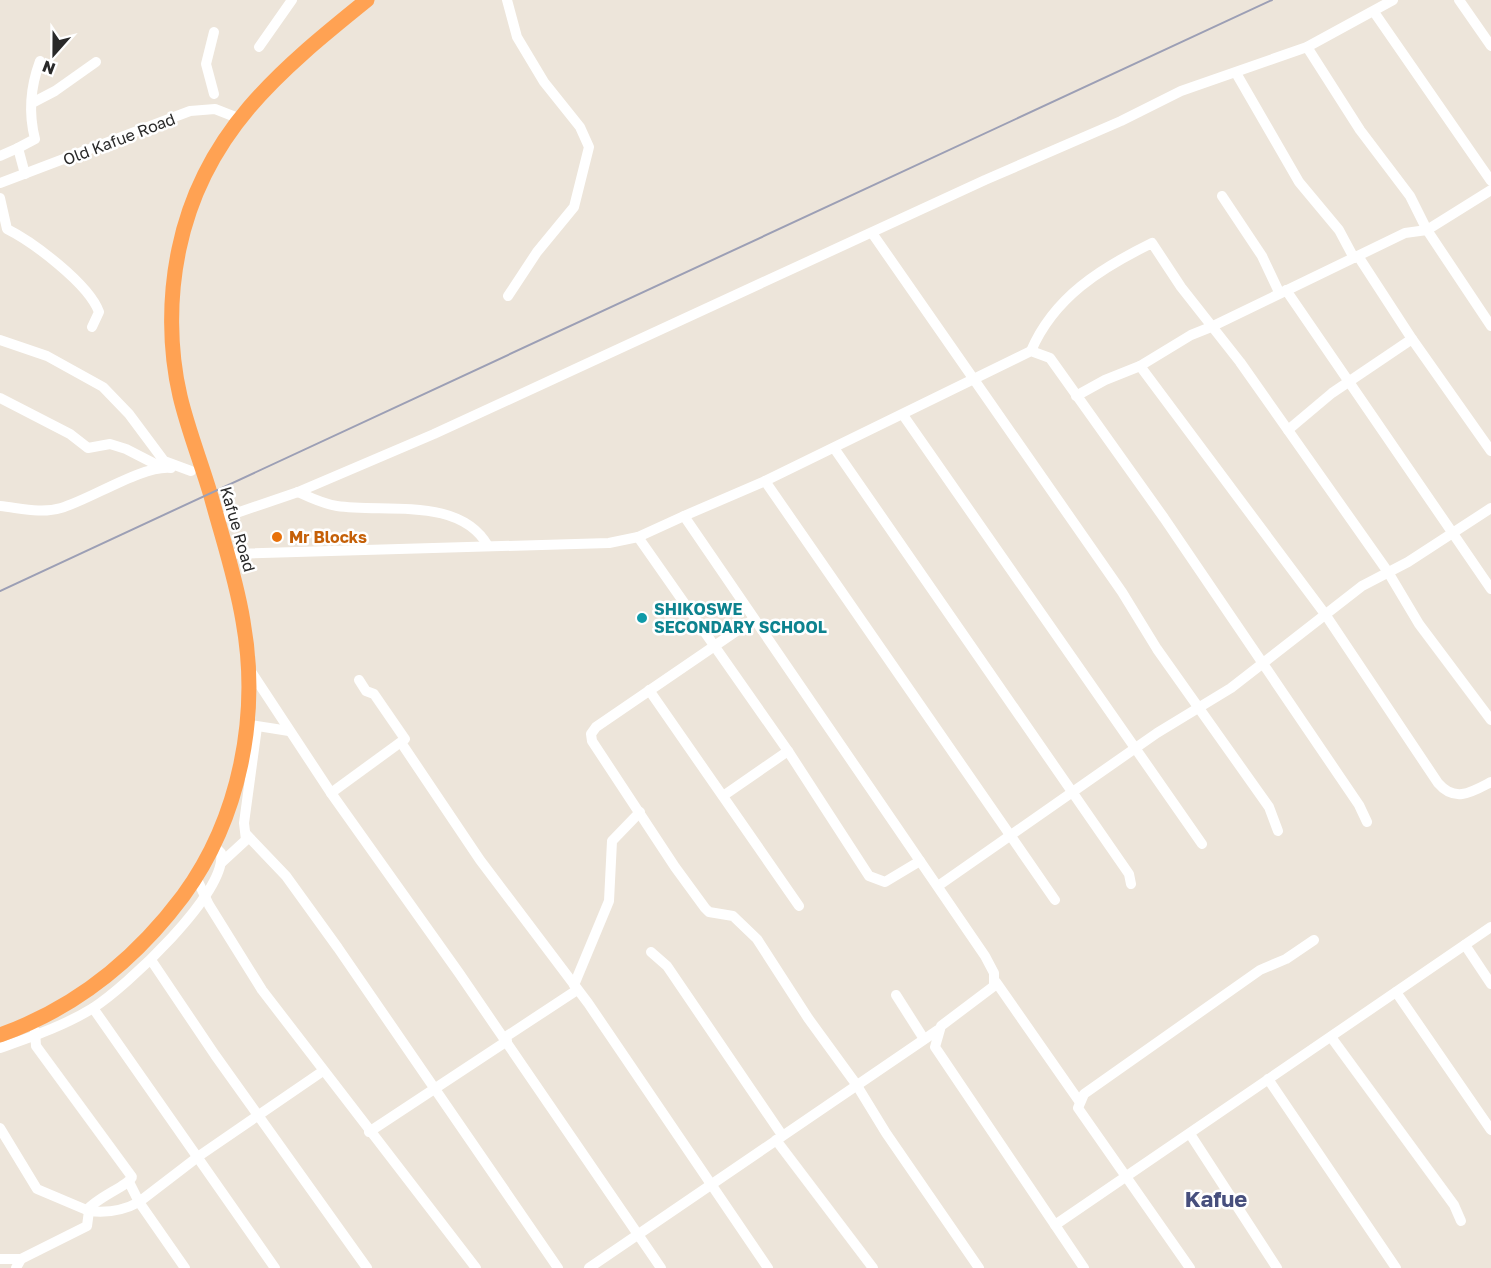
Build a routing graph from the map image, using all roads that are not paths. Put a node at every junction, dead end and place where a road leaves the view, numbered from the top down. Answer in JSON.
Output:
{"nodes":[{"id":1,"x":292,"y":0,"type":"edge"},
{"id":2,"x":367,"y":0,"type":"edge"},
{"id":3,"x":507,"y":0,"type":"edge"},
{"id":4,"x":1393,"y":0,"type":"edge"},
{"id":5,"x":1458,"y":0,"type":"edge"},
{"id":6,"x":1374,"y":12,"type":"junction"},
{"id":7,"x":214,"y":32,"type":"dead end"},
{"id":8,"x":1491,"y":46,"type":"edge"},
{"id":9,"x":259,"y":47,"type":"dead end"},
{"id":10,"x":1307,"y":47,"type":"junction"},
{"id":11,"x":40,"y":61,"type":"dead end"},
{"id":12,"x":96,"y":62,"type":"dead end"},
{"id":13,"x":1236,"y":73,"type":"junction"},
{"id":14,"x":213,"y":94,"type":"dead end"},
{"id":15,"x":32,"y":103,"type":"junction"},
{"id":16,"x":238,"y":118,"type":"junction"},
{"id":17,"x":18,"y":148,"type":"junction"},
{"id":18,"x":0,"y":156,"type":"edge"},
{"id":19,"x":25,"y":174,"type":"junction"},
{"id":20,"x":1491,"y":181,"type":"edge"},
{"id":21,"x":0,"y":183,"type":"edge"},
{"id":22,"x":1491,"y":190,"type":"edge"},
{"id":23,"x":1222,"y":196,"type":"dead end"},
{"id":24,"x":0,"y":198,"type":"edge"},
{"id":25,"x":1426,"y":230,"type":"junction"},
{"id":26,"x":3,"y":233,"type":"edge"},
{"id":27,"x":872,"y":233,"type":"junction"},
{"id":28,"x":1356,"y":257,"type":"junction"},
{"id":29,"x":1282,"y":291,"type":"junction"},
{"id":30,"x":508,"y":296,"type":"dead end"},
{"id":31,"x":1491,"y":326,"type":"edge"},
{"id":32,"x":92,"y":327,"type":"dead end"},
{"id":33,"x":1211,"y":327,"type":"junction"},
{"id":34,"x":1412,"y":339,"type":"junction"},
{"id":35,"x":0,"y":340,"type":"edge"},
{"id":36,"x":1031,"y":351,"type":"junction"},
{"id":37,"x":1140,"y":366,"type":"junction"},
{"id":38,"x":974,"y":381,"type":"junction"},
{"id":39,"x":1351,"y":382,"type":"junction"},
{"id":40,"x":1076,"y":396,"type":"junction"},
{"id":41,"x":0,"y":398,"type":"edge"},
{"id":42,"x":903,"y":415,"type":"junction"},
{"id":43,"x":1287,"y":430,"type":"junction"},
{"id":44,"x":834,"y":448,"type":"junction"},
{"id":45,"x":1491,"y":451,"type":"edge"},
{"id":46,"x":161,"y":467,"type":"junction"},
{"id":47,"x":197,"y":473,"type":"junction"},
{"id":48,"x":765,"y":481,"type":"junction"},
{"id":49,"x":298,"y":492,"type":"junction"},
{"id":50,"x":0,"y":506,"type":"edge"},
{"id":51,"x":1491,"y":508,"type":"edge"},
{"id":52,"x":684,"y":516,"type":"junction"},
{"id":53,"x":216,"y":520,"type":"junction"},
{"id":54,"x":1452,"y":534,"type":"junction"},
{"id":55,"x":638,"y":537,"type":"junction"},
{"id":56,"x":488,"y":546,"type":"junction"},
{"id":57,"x":227,"y":554,"type":"junction"},
{"id":58,"x":1388,"y":572,"type":"junction"},
{"id":59,"x":1491,"y":588,"type":"edge"},
{"id":60,"x":1325,"y":614,"type":"junction"},
{"id":61,"x":754,"y":619,"type":"junction"},
{"id":62,"x":714,"y":644,"type":"junction"},
{"id":63,"x":1263,"y":661,"type":"junction"},
{"id":64,"x":248,"y":668,"type":"junction"},
{"id":65,"x":359,"y":680,"type":"dead end"},
{"id":66,"x":649,"y":690,"type":"junction"},
{"id":67,"x":1198,"y":707,"type":"junction"},
{"id":68,"x":1491,"y":720,"type":"edge"},
{"id":69,"x":252,"y":726,"type":"junction"},
{"id":70,"x":289,"y":731,"type":"junction"},
{"id":71,"x":402,"y":744,"type":"junction"},
{"id":72,"x":1136,"y":749,"type":"junction"},
{"id":73,"x":788,"y":751,"type":"junction"},
{"id":74,"x":1491,"y":782,"type":"edge"},
{"id":75,"x":331,"y":793,"type":"junction"},
{"id":76,"x":1073,"y":793,"type":"junction"},
{"id":77,"x":723,"y":796,"type":"junction"},
{"id":78,"x":640,"y":812,"type":"junction"},
{"id":79,"x":1366,"y":822,"type":"dead end"},
{"id":80,"x":1278,"y":831,"type":"dead end"},
{"id":81,"x":246,"y":834,"type":"junction"},
{"id":82,"x":1009,"y":835,"type":"junction"},
{"id":83,"x":213,"y":844,"type":"junction"},
{"id":84,"x":1202,"y":844,"type":"dead end"},
{"id":85,"x":921,"y":861,"type":"junction"},
{"id":86,"x":221,"y":863,"type":"junction"},
{"id":87,"x":196,"y":877,"type":"junction"},
{"id":88,"x":1131,"y":884,"type":"dead end"},
{"id":89,"x":938,"y":886,"type":"junction"},
{"id":90,"x":205,"y":897,"type":"junction"},
{"id":91,"x":1055,"y":900,"type":"dead end"},
{"id":92,"x":799,"y":906,"type":"dead end"},
{"id":93,"x":1491,"y":927,"type":"edge"},
{"id":94,"x":1314,"y":940,"type":"dead end"},
{"id":95,"x":1465,"y":945,"type":"junction"},
{"id":96,"x":651,"y":952,"type":"dead end"},
{"id":97,"x":152,"y":960,"type":"junction"},
{"id":98,"x":996,"y":982,"type":"junction"},
{"id":99,"x":1491,"y":984,"type":"edge"},
{"id":100,"x":576,"y":988,"type":"junction"},
{"id":101,"x":1396,"y":992,"type":"junction"},
{"id":102,"x":896,"y":995,"type":"dead end"},
{"id":103,"x":93,"y":1008,"type":"junction"},
{"id":104,"x":33,"y":1029,"type":"junction"},
{"id":105,"x":938,"y":1029,"type":"junction"},
{"id":106,"x":0,"y":1035,"type":"edge"},
{"id":107,"x":1331,"y":1037,"type":"junction"},
{"id":108,"x":924,"y":1039,"type":"junction"},
{"id":109,"x":505,"y":1040,"type":"junction"},
{"id":110,"x":0,"y":1048,"type":"edge"},
{"id":111,"x":323,"y":1071,"type":"junction"},
{"id":112,"x":1268,"y":1079,"type":"junction"},
{"id":113,"x":856,"y":1084,"type":"junction"},
{"id":114,"x":437,"y":1087,"type":"junction"},
{"id":115,"x":1079,"y":1101,"type":"junction"},
{"id":116,"x":258,"y":1116,"type":"junction"},
{"id":117,"x":0,"y":1128,"type":"edge"},
{"id":118,"x":1491,"y":1130,"type":"edge"},
{"id":119,"x":369,"y":1132,"type":"junction"},
{"id":120,"x":1190,"y":1134,"type":"junction"},
{"id":121,"x":779,"y":1137,"type":"junction"},
{"id":122,"x":199,"y":1156,"type":"junction"},
{"id":123,"x":1127,"y":1176,"type":"junction"},
{"id":124,"x":129,"y":1182,"type":"junction"},
{"id":125,"x":710,"y":1185,"type":"junction"},
{"id":126,"x":139,"y":1202,"type":"junction"},
{"id":127,"x":88,"y":1210,"type":"junction"},
{"id":128,"x":1461,"y":1221,"type":"dead end"},
{"id":129,"x":1055,"y":1225,"type":"junction"},
{"id":130,"x":638,"y":1235,"type":"junction"},
{"id":131,"x":0,"y":1259,"type":"edge"},
{"id":132,"x":19,"y":1264,"type":"edge"},
{"id":133,"x":185,"y":1268,"type":"edge"},
{"id":134,"x":275,"y":1268,"type":"edge"},
{"id":135,"x":367,"y":1268,"type":"edge"},
{"id":136,"x":476,"y":1268,"type":"edge"},
{"id":137,"x":558,"y":1268,"type":"edge"},
{"id":138,"x":589,"y":1268,"type":"edge"},
{"id":139,"x":661,"y":1268,"type":"edge"},
{"id":140,"x":768,"y":1268,"type":"edge"},
{"id":141,"x":873,"y":1268,"type":"edge"},
{"id":142,"x":979,"y":1268,"type":"edge"},
{"id":143,"x":1084,"y":1268,"type":"edge"},
{"id":144,"x":1190,"y":1268,"type":"edge"},
{"id":145,"x":1277,"y":1268,"type":"edge"},
{"id":146,"x":1396,"y":1268,"type":"edge"}],
"edges":[{"from":1,"to":9,"type":"street"},
{"from":2,"to":16,"type":"highway","name":"Kafue Road"},
{"from":3,"to":30,"type":"street"},
{"from":4,"to":6,"type":"street"},
{"from":5,"to":8,"type":"street"},
{"from":6,"to":10,"type":"street"},
{"from":6,"to":20,"type":"street"},
{"from":7,"to":14,"type":"street"},
{"from":10,"to":13,"type":"street"},
{"from":10,"to":25,"type":"street"},
{"from":11,"to":15,"type":"street"},
{"from":12,"to":15,"type":"street"},
{"from":13,"to":27,"type":"street"},
{"from":13,"to":28,"type":"street"},
{"from":15,"to":17,"type":"street"},
{"from":16,"to":19,"type":"street","name":"Old Kafue Road"},
{"from":16,"to":47,"type":"highway","name":"Kafue Road"},
{"from":17,"to":18,"type":"street"},
{"from":17,"to":19,"type":"street"},
{"from":19,"to":21,"type":"street","name":"Old Kafue Road"},
{"from":22,"to":25,"type":"street"},
{"from":23,"to":29,"type":"street"},
{"from":24,"to":26,"type":"street"},
{"from":25,"to":28,"type":"street"},
{"from":25,"to":31,"type":"street"},
{"from":26,"to":32,"type":"street"},
{"from":27,"to":38,"type":"street"},
{"from":27,"to":49,"type":"street"},
{"from":28,"to":29,"type":"street"},
{"from":28,"to":34,"type":"street"},
{"from":29,"to":33,"type":"street"},
{"from":29,"to":39,"type":"street"},
{"from":33,"to":36,"type":"street"},
{"from":33,"to":37,"type":"street"},
{"from":33,"to":43,"type":"street"},
{"from":34,"to":39,"type":"street"},
{"from":34,"to":45,"type":"street"},
{"from":35,"to":47,"type":"street"},
{"from":36,"to":38,"type":"street"},
{"from":36,"to":40,"type":"street"},
{"from":37,"to":40,"type":"street"},
{"from":37,"to":60,"type":"street"},
{"from":38,"to":42,"type":"street"},
{"from":38,"to":67,"type":"street"},
{"from":39,"to":43,"type":"street"},
{"from":39,"to":54,"type":"street"},
{"from":40,"to":63,"type":"street"},
{"from":41,"to":46,"type":"street"},
{"from":42,"to":44,"type":"street"},
{"from":42,"to":72,"type":"street"},
{"from":43,"to":58,"type":"street"},
{"from":44,"to":48,"type":"street"},
{"from":44,"to":76,"type":"street"},
{"from":46,"to":47,"type":"street"},
{"from":46,"to":50,"type":"street"},
{"from":47,"to":53,"type":"highway","name":"Kafue Road"},
{"from":48,"to":52,"type":"street"},
{"from":48,"to":82,"type":"street"},
{"from":49,"to":53,"type":"street"},
{"from":49,"to":56,"type":"street"},
{"from":51,"to":54,"type":"street"},
{"from":52,"to":55,"type":"street"},
{"from":52,"to":61,"type":"street"},
{"from":53,"to":57,"type":"highway","name":"Kafue Road"},
{"from":54,"to":58,"type":"street"},
{"from":54,"to":59,"type":"street"},
{"from":55,"to":56,"type":"street"},
{"from":55,"to":62,"type":"street"},
{"from":56,"to":57,"type":"street"},
{"from":57,"to":64,"type":"highway","name":"Kafue Road"},
{"from":58,"to":60,"type":"street"},
{"from":58,"to":68,"type":"street"},
{"from":60,"to":63,"type":"street"},
{"from":60,"to":74,"type":"street"},
{"from":61,"to":62,"type":"street"},
{"from":61,"to":85,"type":"street"},
{"from":62,"to":66,"type":"street"},
{"from":62,"to":73,"type":"street"},
{"from":63,"to":67,"type":"street"},
{"from":63,"to":79,"type":"street"},
{"from":64,"to":69,"type":"highway","name":"Kafue Road"},
{"from":64,"to":70,"type":"street"},
{"from":65,"to":71,"type":"street"},
{"from":66,"to":77,"type":"street"},
{"from":66,"to":78,"type":"street"},
{"from":67,"to":72,"type":"street"},
{"from":67,"to":80,"type":"street"},
{"from":69,"to":70,"type":"street"},
{"from":69,"to":81,"type":"street"},
{"from":69,"to":83,"type":"highway","name":"Kafue Road"},
{"from":70,"to":75,"type":"street"},
{"from":71,"to":75,"type":"street"},
{"from":71,"to":100,"type":"street"},
{"from":72,"to":76,"type":"street"},
{"from":72,"to":84,"type":"street"},
{"from":73,"to":77,"type":"street"},
{"from":73,"to":85,"type":"street"},
{"from":75,"to":109,"type":"street"},
{"from":76,"to":82,"type":"street"},
{"from":76,"to":88,"type":"street"},
{"from":77,"to":92,"type":"street"},
{"from":78,"to":100,"type":"street"},
{"from":78,"to":113,"type":"street"},
{"from":81,"to":86,"type":"street"},
{"from":81,"to":114,"type":"street"},
{"from":82,"to":89,"type":"street"},
{"from":82,"to":91,"type":"street"},
{"from":83,"to":86,"type":"street"},
{"from":83,"to":87,"type":"highway","name":"Kafue Road"},
{"from":85,"to":89,"type":"street"},
{"from":86,"to":90,"type":"street"},
{"from":87,"to":90,"type":"street"},
{"from":87,"to":104,"type":"highway","name":"Kafue Road"},
{"from":89,"to":98,"type":"street"},
{"from":90,"to":97,"type":"street"},
{"from":90,"to":111,"type":"street"},
{"from":93,"to":95,"type":"street"},
{"from":94,"to":115,"type":"street"},
{"from":95,"to":99,"type":"street"},
{"from":95,"to":101,"type":"street"},
{"from":96,"to":121,"type":"street"},
{"from":97,"to":103,"type":"street"},
{"from":97,"to":116,"type":"street"},
{"from":98,"to":105,"type":"street"},
{"from":98,"to":115,"type":"street"},
{"from":100,"to":109,"type":"street"},
{"from":100,"to":125,"type":"street"},
{"from":101,"to":107,"type":"street"},
{"from":101,"to":118,"type":"street"},
{"from":102,"to":108,"type":"street"},
{"from":103,"to":104,"type":"street"},
{"from":103,"to":122,"type":"street"},
{"from":104,"to":106,"type":"highway","name":"Kafue Road"},
{"from":104,"to":110,"type":"street"},
{"from":104,"to":124,"type":"street"},
{"from":105,"to":108,"type":"street"},
{"from":105,"to":129,"type":"street"},
{"from":107,"to":112,"type":"street"},
{"from":107,"to":128,"type":"street"},
{"from":108,"to":113,"type":"street"},
{"from":109,"to":114,"type":"street"},
{"from":109,"to":130,"type":"street"},
{"from":111,"to":116,"type":"street"},
{"from":111,"to":119,"type":"street"},
{"from":112,"to":120,"type":"street"},
{"from":112,"to":146,"type":"street"},
{"from":113,"to":121,"type":"street"},
{"from":113,"to":142,"type":"street"},
{"from":114,"to":119,"type":"street"},
{"from":114,"to":137,"type":"street"},
{"from":115,"to":123,"type":"street"},
{"from":116,"to":122,"type":"street"},
{"from":116,"to":135,"type":"street"},
{"from":117,"to":127,"type":"street"},
{"from":119,"to":136,"type":"street"},
{"from":120,"to":123,"type":"street"},
{"from":120,"to":145,"type":"street"},
{"from":121,"to":125,"type":"street"},
{"from":121,"to":141,"type":"street"},
{"from":122,"to":126,"type":"street"},
{"from":122,"to":134,"type":"street"},
{"from":123,"to":129,"type":"street"},
{"from":123,"to":144,"type":"street"},
{"from":124,"to":126,"type":"street"},
{"from":124,"to":127,"type":"street"},
{"from":125,"to":130,"type":"street"},
{"from":125,"to":140,"type":"street"},
{"from":126,"to":127,"type":"street"},
{"from":126,"to":133,"type":"street"},
{"from":127,"to":132,"type":"street"},
{"from":129,"to":143,"type":"street"},
{"from":130,"to":138,"type":"street"},
{"from":130,"to":139,"type":"street"},
{"from":131,"to":132,"type":"street"}]}
